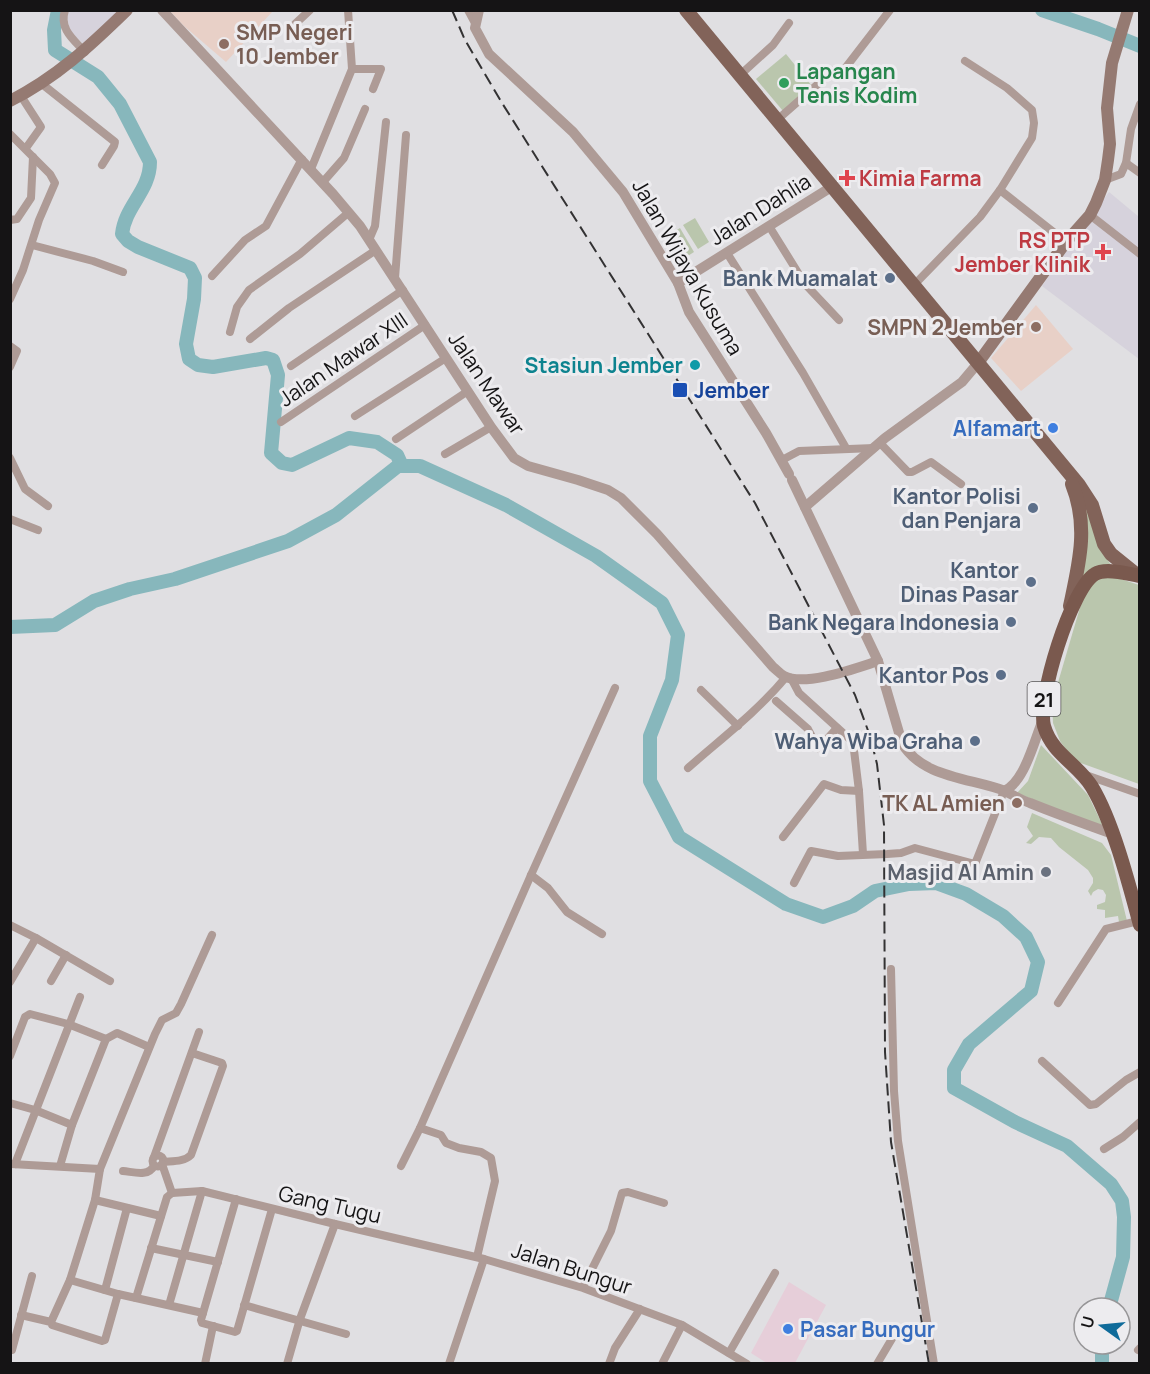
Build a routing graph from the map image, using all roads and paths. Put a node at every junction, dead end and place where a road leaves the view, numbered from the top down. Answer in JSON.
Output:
{"nodes":[{"id":1,"x":65,"y":10,"type":"edge"},
{"id":2,"x":128,"y":10,"type":"edge"},
{"id":3,"x":162,"y":10,"type":"edge"},
{"id":4,"x":310,"y":10,"type":"edge"},
{"id":5,"x":348,"y":10,"type":"edge"},
{"id":6,"x":468,"y":10,"type":"edge"},
{"id":7,"x":479,"y":10,"type":"edge"},
{"id":8,"x":686,"y":10,"type":"edge"},
{"id":9,"x":890,"y":10,"type":"edge"},
{"id":10,"x":1128,"y":10,"type":"edge"},
{"id":11,"x":475,"y":23,"type":"junction"},
{"id":12,"x":789,"y":23,"type":"dead end"},
{"id":13,"x":295,"y":24,"type":"dead end"},
{"id":14,"x":83,"y":53,"type":"junction"},
{"id":15,"x":965,"y":61,"type":"dead end"},
{"id":16,"x":352,"y":69,"type":"junction"},
{"id":17,"x":740,"y":75,"type":"junction"},
{"id":18,"x":42,"y":84,"type":"junction"},
{"id":19,"x":374,"y":89,"type":"dead end"},
{"id":20,"x":16,"y":98,"type":"edge"},
{"id":21,"x":1140,"y":104,"type":"edge"},
{"id":22,"x":365,"y":109,"type":"dead end"},
{"id":23,"x":777,"y":120,"type":"junction"},
{"id":24,"x":386,"y":122,"type":"dead end"},
{"id":25,"x":10,"y":134,"type":"edge"},
{"id":26,"x":406,"y":135,"type":"dead end"},
{"id":27,"x":26,"y":148,"type":"junction"},
{"id":28,"x":33,"y":157,"type":"junction"},
{"id":29,"x":302,"y":159,"type":"junction"},
{"id":30,"x":1126,"y":164,"type":"junction"},
{"id":31,"x":102,"y":165,"type":"dead end"},
{"id":32,"x":311,"y":169,"type":"junction"},
{"id":33,"x":1140,"y":173,"type":"edge"},
{"id":34,"x":1104,"y":180,"type":"junction"},
{"id":35,"x":322,"y":182,"type":"junction"},
{"id":36,"x":833,"y":186,"type":"junction"},
{"id":37,"x":1000,"y":190,"type":"junction"},
{"id":38,"x":348,"y":213,"type":"junction"},
{"id":39,"x":1090,"y":215,"type":"junction"},
{"id":40,"x":10,"y":220,"type":"edge"},
{"id":41,"x":769,"y":226,"type":"junction"},
{"id":42,"x":369,"y":240,"type":"junction"},
{"id":43,"x":1066,"y":242,"type":"junction"},
{"id":44,"x":32,"y":245,"type":"junction"},
{"id":45,"x":376,"y":250,"type":"junction"},
{"id":46,"x":727,"y":253,"type":"junction"},
{"id":47,"x":1140,"y":254,"type":"edge"},
{"id":48,"x":123,"y":272,"type":"dead end"},
{"id":49,"x":212,"y":276,"type":"dead end"},
{"id":50,"x":394,"y":278,"type":"junction"},
{"id":51,"x":678,"y":283,"type":"junction"},
{"id":52,"x":914,"y":285,"type":"junction"},
{"id":53,"x":403,"y":290,"type":"junction"},
{"id":54,"x":10,"y":299,"type":"edge"},
{"id":55,"x":839,"y":320,"type":"dead end"},
{"id":56,"x":425,"y":325,"type":"junction"},
{"id":57,"x":230,"y":332,"type":"dead end"},
{"id":58,"x":250,"y":339,"type":"dead end"},
{"id":59,"x":10,"y":346,"type":"edge"},
{"id":60,"x":446,"y":358,"type":"junction"},
{"id":61,"x":978,"y":363,"type":"junction"},
{"id":62,"x":291,"y":366,"type":"dead end"},
{"id":63,"x":10,"y":368,"type":"edge"},
{"id":64,"x":468,"y":391,"type":"junction"},
{"id":65,"x":355,"y":416,"type":"dead end"},
{"id":66,"x":281,"y":422,"type":"dead end"},
{"id":67,"x":491,"y":427,"type":"junction"},
{"id":68,"x":396,"y":439,"type":"dead end"},
{"id":69,"x":877,"y":445,"type":"junction"},
{"id":70,"x":846,"y":448,"type":"junction"},
{"id":71,"x":445,"y":454,"type":"dead end"},
{"id":72,"x":10,"y":458,"type":"edge"},
{"id":73,"x":782,"y":460,"type":"junction"},
{"id":74,"x":1065,"y":467,"type":"junction"},
{"id":75,"x":961,"y":484,"type":"dead end"},
{"id":76,"x":48,"y":506,"type":"dead end"},
{"id":77,"x":806,"y":507,"type":"junction"},
{"id":78,"x":10,"y":519,"type":"edge"},
{"id":79,"x":38,"y":530,"type":"dead end"},
{"id":80,"x":1139,"y":576,"type":"edge"},
{"id":81,"x":1068,"y":617,"type":"junction"},
{"id":82,"x":878,"y":661,"type":"junction"},
{"id":83,"x":788,"y":677,"type":"junction"},
{"id":84,"x":615,"y":688,"type":"dead end"},
{"id":85,"x":701,"y":690,"type":"dead end"},
{"id":86,"x":776,"y":701,"type":"dead end"},
{"id":87,"x":1043,"y":720,"type":"junction"},
{"id":88,"x":738,"y":726,"type":"junction"},
{"id":89,"x":837,"y":728,"type":"junction"},
{"id":90,"x":688,"y":768,"type":"dead end"},
{"id":91,"x":1078,"y":772,"type":"junction"},
{"id":92,"x":859,"y":791,"type":"junction"},
{"id":93,"x":1004,"y":791,"type":"junction"},
{"id":94,"x":1140,"y":794,"type":"edge"},
{"id":95,"x":1113,"y":834,"type":"junction"},
{"id":96,"x":783,"y":837,"type":"dead end"},
{"id":97,"x":863,"y":854,"type":"junction"},
{"id":98,"x":531,"y":874,"type":"junction"},
{"id":99,"x":794,"y":883,"type":"dead end"},
{"id":100,"x":1139,"y":923,"type":"edge"},
{"id":101,"x":10,"y":925,"type":"edge"},
{"id":102,"x":602,"y":934,"type":"dead end"},
{"id":103,"x":212,"y":935,"type":"dead end"},
{"id":104,"x":36,"y":938,"type":"junction"},
{"id":105,"x":66,"y":955,"type":"junction"},
{"id":106,"x":14,"y":967,"type":"edge"},
{"id":107,"x":891,"y":969,"type":"dead end"},
{"id":108,"x":51,"y":981,"type":"dead end"},
{"id":109,"x":110,"y":981,"type":"dead end"},
{"id":110,"x":10,"y":982,"type":"edge"},
{"id":111,"x":80,"y":997,"type":"dead end"},
{"id":112,"x":1058,"y":1003,"type":"dead end"},
{"id":113,"x":68,"y":1024,"type":"junction"},
{"id":114,"x":199,"y":1032,"type":"dead end"},
{"id":115,"x":106,"y":1039,"type":"junction"},
{"id":116,"x":149,"y":1047,"type":"junction"},
{"id":117,"x":192,"y":1053,"type":"junction"},
{"id":118,"x":10,"y":1056,"type":"edge"},
{"id":119,"x":1042,"y":1061,"type":"dead end"},
{"id":120,"x":1140,"y":1072,"type":"edge"},
{"id":121,"x":10,"y":1103,"type":"edge"},
{"id":122,"x":35,"y":1110,"type":"junction"},
{"id":123,"x":1140,"y":1122,"type":"edge"},
{"id":124,"x":72,"y":1125,"type":"junction"},
{"id":125,"x":420,"y":1128,"type":"junction"},
{"id":126,"x":1104,"y":1149,"type":"dead end"},
{"id":127,"x":158,"y":1162,"type":"junction"},
{"id":128,"x":13,"y":1164,"type":"edge"},
{"id":129,"x":60,"y":1166,"type":"junction"},
{"id":130,"x":401,"y":1166,"type":"dead end"},
{"id":131,"x":123,"y":1171,"type":"dead end"},
{"id":132,"x":100,"y":1172,"type":"junction"},
{"id":133,"x":202,"y":1191,"type":"junction"},
{"id":134,"x":170,"y":1194,"type":"junction"},
{"id":135,"x":236,"y":1199,"type":"junction"},
{"id":136,"x":95,"y":1200,"type":"junction"},
{"id":137,"x":663,"y":1203,"type":"dead end"},
{"id":138,"x":127,"y":1208,"type":"junction"},
{"id":139,"x":272,"y":1209,"type":"junction"},
{"id":140,"x":161,"y":1216,"type":"junction"},
{"id":141,"x":335,"y":1224,"type":"junction"},
{"id":142,"x":151,"y":1248,"type":"junction"},
{"id":143,"x":184,"y":1254,"type":"junction"},
{"id":144,"x":480,"y":1258,"type":"junction"},
{"id":145,"x":218,"y":1262,"type":"junction"},
{"id":146,"x":775,"y":1273,"type":"dead end"},
{"id":147,"x":32,"y":1276,"type":"dead end"},
{"id":148,"x":70,"y":1280,"type":"junction"},
{"id":149,"x":583,"y":1287,"type":"junction"},
{"id":150,"x":105,"y":1290,"type":"junction"},
{"id":151,"x":118,"y":1294,"type":"junction"},
{"id":152,"x":136,"y":1298,"type":"junction"},
{"id":153,"x":169,"y":1305,"type":"junction"},
{"id":154,"x":244,"y":1305,"type":"junction"},
{"id":155,"x":640,"y":1309,"type":"junction"},
{"id":156,"x":203,"y":1313,"type":"junction"},
{"id":157,"x":21,"y":1314,"type":"junction"},
{"id":158,"x":300,"y":1319,"type":"junction"},
{"id":159,"x":51,"y":1322,"type":"junction"},
{"id":160,"x":682,"y":1325,"type":"junction"},
{"id":161,"x":213,"y":1326,"type":"junction"},
{"id":162,"x":346,"y":1334,"type":"dead end"},
{"id":163,"x":893,"y":1337,"type":"dead end"},
{"id":164,"x":13,"y":1339,"type":"edge"},
{"id":165,"x":12,"y":1350,"type":"dead end"},
{"id":166,"x":729,"y":1353,"type":"junction"},
{"id":167,"x":933,"y":1359,"type":"edge"},
{"id":168,"x":205,"y":1364,"type":"edge"},
{"id":169,"x":287,"y":1364,"type":"edge"},
{"id":170,"x":449,"y":1364,"type":"edge"},
{"id":171,"x":609,"y":1364,"type":"edge"},
{"id":172,"x":662,"y":1364,"type":"edge"},
{"id":173,"x":747,"y":1364,"type":"edge"},
{"id":174,"x":877,"y":1364,"type":"edge"},
{"id":175,"x":944,"y":1364,"type":"edge"}],
"edges":[{"from":1,"to":14,"type":"street"},
{"from":2,"to":14,"type":"main road"},
{"from":3,"to":29,"type":"street","name":"Jalan Mawar"},
{"from":4,"to":13,"type":"street"},
{"from":5,"to":16,"type":"street"},
{"from":6,"to":11,"type":"street"},
{"from":7,"to":11,"type":"street"},
{"from":8,"to":17,"type":"main road"},
{"from":9,"to":23,"type":"street"},
{"from":10,"to":34,"type":"main road"},
{"from":11,"to":51,"type":"street","name":"Jalan Wijaya Kusuma"},
{"from":12,"to":17,"type":"street"},
{"from":14,"to":18,"type":"main road"},
{"from":15,"to":37,"type":"street"},
{"from":16,"to":19,"type":"street"},
{"from":16,"to":32,"type":"street"},
{"from":17,"to":23,"type":"main road"},
{"from":18,"to":20,"type":"main road"},
{"from":18,"to":31,"type":"street"},
{"from":20,"to":27,"type":"street"},
{"from":21,"to":30,"type":"street"},
{"from":22,"to":35,"type":"street"},
{"from":23,"to":36,"type":"main road"},
{"from":24,"to":42,"type":"street"},
{"from":25,"to":27,"type":"street"},
{"from":26,"to":50,"type":"street"},
{"from":27,"to":28,"type":"street"},
{"from":28,"to":40,"type":"street"},
{"from":28,"to":44,"type":"street"},
{"from":29,"to":32,"type":"street","name":"Jalan Mawar"},
{"from":29,"to":49,"type":"street"},
{"from":30,"to":33,"type":"street"},
{"from":30,"to":34,"type":"street"},
{"from":32,"to":35,"type":"street","name":"Jalan Mawar"},
{"from":34,"to":39,"type":"main road"},
{"from":35,"to":38,"type":"street","name":"Jalan Mawar"},
{"from":36,"to":41,"type":"street","name":"Jalan Dahlia"},
{"from":36,"to":52,"type":"main road"},
{"from":37,"to":43,"type":"street"},
{"from":37,"to":52,"type":"street"},
{"from":38,"to":42,"type":"street","name":"Jalan Mawar"},
{"from":38,"to":57,"type":"street"},
{"from":39,"to":43,"type":"main road"},
{"from":39,"to":47,"type":"street"},
{"from":41,"to":46,"type":"street","name":"Jalan Dahlia"},
{"from":41,"to":55,"type":"street"},
{"from":42,"to":45,"type":"street","name":"Jalan Mawar"},
{"from":43,"to":61,"type":"main road"},
{"from":44,"to":48,"type":"street"},
{"from":44,"to":54,"type":"street"},
{"from":45,"to":50,"type":"street","name":"Jalan Mawar"},
{"from":45,"to":58,"type":"street"},
{"from":46,"to":51,"type":"street","name":"Jalan Dahlia"},
{"from":46,"to":70,"type":"street"},
{"from":50,"to":53,"type":"street","name":"Jalan Mawar"},
{"from":51,"to":73,"type":"street","name":"Jalan Wijaya Kusuma"},
{"from":52,"to":61,"type":"main road"},
{"from":53,"to":56,"type":"street","name":"Jalan Mawar"},
{"from":53,"to":62,"type":"street"},
{"from":56,"to":60,"type":"street","name":"Jalan Mawar"},
{"from":56,"to":66,"type":"street","name":"Jalan Mawar XIII"},
{"from":59,"to":63,"type":"street"},
{"from":60,"to":64,"type":"street","name":"Jalan Mawar"},
{"from":60,"to":65,"type":"street"},
{"from":61,"to":69,"type":"street"},
{"from":61,"to":74,"type":"main road"},
{"from":64,"to":67,"type":"street","name":"Jalan Mawar"},
{"from":64,"to":68,"type":"street"},
{"from":67,"to":71,"type":"street"},
{"from":67,"to":83,"type":"street","name":"Jalan Mawar"},
{"from":69,"to":70,"type":"street"},
{"from":69,"to":75,"type":"street"},
{"from":69,"to":77,"type":"street"},
{"from":70,"to":73,"type":"street"},
{"from":72,"to":76,"type":"street"},
{"from":73,"to":77,"type":"street","name":"Jalan Wijaya Kusuma"},
{"from":74,"to":80,"type":"main road"},
{"from":74,"to":81,"type":"main road"},
{"from":77,"to":82,"type":"street","name":"Jalan Wijaya Kusuma"},
{"from":78,"to":79,"type":"street"},
{"from":80,"to":81,"type":"highway","number":"21"},
{"from":81,"to":87,"type":"highway","number":"21"},
{"from":82,"to":83,"type":"street"},
{"from":82,"to":93,"type":"street","name":"Jalan Wijaya Kusuma"},
{"from":83,"to":88,"type":"street"},
{"from":83,"to":89,"type":"street"},
{"from":84,"to":98,"type":"street"},
{"from":85,"to":88,"type":"street"},
{"from":86,"to":89,"type":"street"},
{"from":87,"to":91,"type":"highway","number":"21"},
{"from":87,"to":93,"type":"street"},
{"from":88,"to":90,"type":"street"},
{"from":89,"to":92,"type":"street"},
{"from":91,"to":94,"type":"street"},
{"from":91,"to":95,"type":"highway","number":"21"},
{"from":92,"to":96,"type":"street"},
{"from":92,"to":97,"type":"street"},
{"from":93,"to":95,"type":"street","name":"Jalan Wijaya Kusuma"},
{"from":93,"to":97,"type":"street"},
{"from":95,"to":100,"type":"highway","number":"21"},
{"from":97,"to":99,"type":"street"},
{"from":98,"to":102,"type":"street"},
{"from":98,"to":125,"type":"street"},
{"from":100,"to":112,"type":"street"},
{"from":101,"to":104,"type":"street"},
{"from":103,"to":116,"type":"street"},
{"from":104,"to":105,"type":"street"},
{"from":104,"to":106,"type":"street"},
{"from":105,"to":108,"type":"street"},
{"from":105,"to":109,"type":"street"},
{"from":106,"to":110,"type":"street"},
{"from":107,"to":167,"type":"street"},
{"from":111,"to":113,"type":"street"},
{"from":113,"to":115,"type":"street"},
{"from":113,"to":118,"type":"street"},
{"from":113,"to":122,"type":"street"},
{"from":114,"to":117,"type":"street"},
{"from":115,"to":116,"type":"street"},
{"from":115,"to":124,"type":"street"},
{"from":116,"to":132,"type":"street"},
{"from":117,"to":127,"type":"street"},
{"from":117,"to":127,"type":"street"},
{"from":119,"to":120,"type":"street"},
{"from":121,"to":122,"type":"street"},
{"from":122,"to":124,"type":"street"},
{"from":122,"to":128,"type":"street"},
{"from":123,"to":126,"type":"street"},
{"from":124,"to":129,"type":"street"},
{"from":125,"to":130,"type":"street"},
{"from":125,"to":144,"type":"street"},
{"from":127,"to":131,"type":"street"},
{"from":127,"to":134,"type":"street"},
{"from":128,"to":129,"type":"street"},
{"from":129,"to":132,"type":"street"},
{"from":132,"to":136,"type":"street"},
{"from":133,"to":134,"type":"street","name":"Gang Tugu"},
{"from":133,"to":135,"type":"street","name":"Gang Tugu"},
{"from":133,"to":143,"type":"street"},
{"from":134,"to":140,"type":"street"},
{"from":135,"to":139,"type":"street","name":"Gang Tugu"},
{"from":135,"to":145,"type":"street"},
{"from":136,"to":138,"type":"street"},
{"from":136,"to":148,"type":"street"},
{"from":137,"to":149,"type":"street"},
{"from":138,"to":140,"type":"street"},
{"from":138,"to":150,"type":"street"},
{"from":139,"to":141,"type":"street","name":"Gang Tugu"},
{"from":139,"to":154,"type":"street"},
{"from":140,"to":142,"type":"street"},
{"from":141,"to":144,"type":"street","name":"Gang Tugu"},
{"from":141,"to":158,"type":"street"},
{"from":142,"to":143,"type":"street"},
{"from":142,"to":152,"type":"street"},
{"from":143,"to":145,"type":"street"},
{"from":143,"to":153,"type":"street"},
{"from":144,"to":149,"type":"street","name":"Jalan Bungur"},
{"from":144,"to":170,"type":"street","name":"Jalan Bungur"},
{"from":145,"to":156,"type":"street"},
{"from":146,"to":166,"type":"street"},
{"from":147,"to":157,"type":"street"},
{"from":148,"to":150,"type":"street"},
{"from":148,"to":159,"type":"street"},
{"from":149,"to":155,"type":"street","name":"Jalan Bungur"},
{"from":150,"to":151,"type":"street"},
{"from":151,"to":152,"type":"street"},
{"from":151,"to":159,"type":"street"},
{"from":152,"to":153,"type":"street"},
{"from":153,"to":156,"type":"street"},
{"from":154,"to":158,"type":"street"},
{"from":154,"to":161,"type":"street"},
{"from":155,"to":160,"type":"street","name":"Jalan Bungur"},
{"from":155,"to":171,"type":"street"},
{"from":156,"to":161,"type":"street"},
{"from":157,"to":159,"type":"street"},
{"from":157,"to":164,"type":"street"},
{"from":158,"to":162,"type":"street"},
{"from":158,"to":169,"type":"street"},
{"from":160,"to":166,"type":"street","name":"Jalan Bungur"},
{"from":160,"to":172,"type":"street"},
{"from":161,"to":168,"type":"street"},
{"from":163,"to":174,"type":"street"},
{"from":164,"to":165,"type":"street"},
{"from":166,"to":173,"type":"street","name":"Jalan Bungur"},
{"from":167,"to":175,"type":"street"}]}
